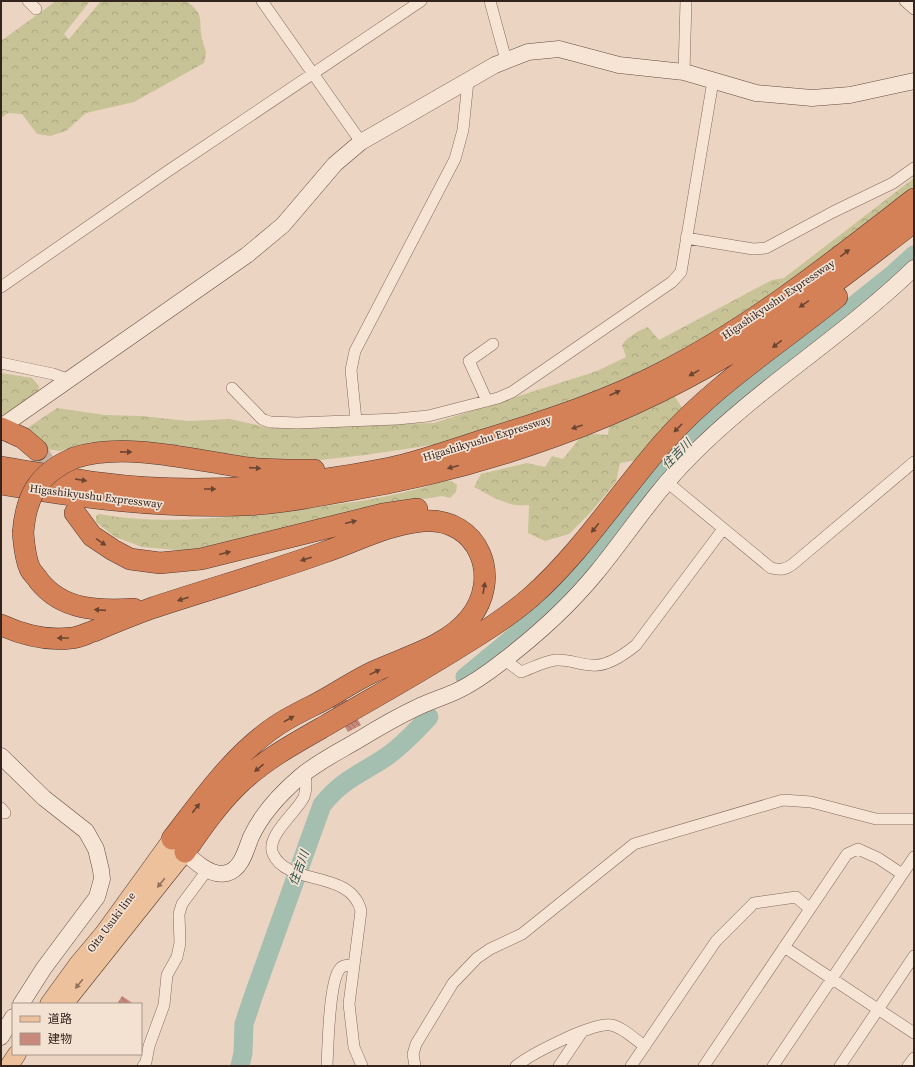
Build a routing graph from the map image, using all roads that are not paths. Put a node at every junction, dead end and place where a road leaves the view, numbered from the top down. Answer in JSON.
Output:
{"nodes":[{"id":1,"x":28,"y":1,"type":"edge"},
{"id":2,"x":421,"y":1,"type":"edge"},
{"id":3,"x":490,"y":1,"type":"edge"},
{"id":4,"x":686,"y":1,"type":"edge"},
{"id":5,"x":905,"y":1,"type":"edge"},
{"id":6,"x":265,"y":2,"type":"edge"},
{"id":7,"x":36,"y":9,"type":"dead end"},
{"id":8,"x":914,"y":9,"type":"edge"},
{"id":9,"x":506,"y":60,"type":"junction"},
{"id":10,"x":684,"y":72,"type":"junction"},
{"id":11,"x":312,"y":74,"type":"junction"},
{"id":12,"x":468,"y":81,"type":"junction"},
{"id":13,"x":713,"y":81,"type":"junction"},
{"id":14,"x":914,"y":81,"type":"edge"},
{"id":15,"x":361,"y":142,"type":"junction"},
{"id":16,"x":914,"y":168,"type":"edge"},
{"id":17,"x":914,"y":199,"type":"edge"},
{"id":18,"x":914,"y":222,"type":"edge"},
{"id":19,"x":914,"y":230,"type":"edge"},
{"id":20,"x":686,"y":238,"type":"junction"},
{"id":21,"x":914,"y":268,"type":"edge"},
{"id":22,"x":1,"y":287,"type":"edge"},
{"id":23,"x":492,"y":344,"type":"dead end"},
{"id":24,"x":1,"y":363,"type":"edge"},
{"id":25,"x":70,"y":380,"type":"junction"},
{"id":26,"x":232,"y":388,"type":"dead end"},
{"id":27,"x":487,"y":401,"type":"junction"},
{"id":28,"x":356,"y":420,"type":"junction"},
{"id":29,"x":1,"y":428,"type":"edge"},
{"id":30,"x":37,"y":450,"type":"tunnel mouth"},
{"id":31,"x":914,"y":462,"type":"edge"},
{"id":32,"x":1,"y":466,"type":"edge"},
{"id":33,"x":392,"y":467,"type":"junction"},
{"id":34,"x":667,"y":482,"type":"junction"},
{"id":35,"x":1,"y":484,"type":"edge"},
{"id":36,"x":75,"y":513,"type":"dead end"},
{"id":37,"x":723,"y":529,"type":"junction"},
{"id":38,"x":153,"y":608,"type":"junction"},
{"id":39,"x":1,"y":625,"type":"edge"},
{"id":40,"x":505,"y":660,"type":"junction"},
{"id":41,"x":426,"y":668,"type":"junction"},
{"id":42,"x":1,"y":756,"type":"edge"},
{"id":43,"x":305,"y":773,"type":"junction"},
{"id":44,"x":914,"y":819,"type":"edge"},
{"id":45,"x":179,"y":846,"type":"junction"},
{"id":46,"x":914,"y":857,"type":"edge"},
{"id":47,"x":208,"y":869,"type":"junction"},
{"id":48,"x":902,"y":874,"type":"junction"},
{"id":49,"x":810,"y":909,"type":"junction"},
{"id":50,"x":784,"y":947,"type":"junction"},
{"id":51,"x":914,"y":956,"type":"edge"},
{"id":52,"x":353,"y":965,"type":"junction"},
{"id":53,"x":832,"y":979,"type":"junction"},
{"id":54,"x":22,"y":1003,"type":"edge"},
{"id":55,"x":50,"y":1003,"type":"edge"},
{"id":56,"x":65,"y":1003,"type":"edge"},
{"id":57,"x":878,"y":1009,"type":"junction"},
{"id":58,"x":12,"y":1018,"type":"edge"},
{"id":59,"x":582,"y":1032,"type":"junction"},
{"id":60,"x":914,"y":1033,"type":"edge"},
{"id":61,"x":1,"y":1037,"type":"edge"},
{"id":62,"x":645,"y":1046,"type":"junction"},
{"id":63,"x":16,"y":1055,"type":"edge"},
{"id":64,"x":29,"y":1055,"type":"edge"},
{"id":65,"x":914,"y":1058,"type":"edge"},
{"id":66,"x":9,"y":1066,"type":"edge"},
{"id":67,"x":22,"y":1066,"type":"edge"},
{"id":68,"x":143,"y":1066,"type":"edge"},
{"id":69,"x":327,"y":1066,"type":"edge"},
{"id":70,"x":362,"y":1066,"type":"edge"},
{"id":71,"x":415,"y":1066,"type":"edge"},
{"id":72,"x":516,"y":1066,"type":"edge"},
{"id":73,"x":559,"y":1066,"type":"edge"},
{"id":74,"x":631,"y":1066,"type":"edge"},
{"id":75,"x":704,"y":1066,"type":"edge"},
{"id":76,"x":773,"y":1066,"type":"edge"},
{"id":77,"x":840,"y":1066,"type":"edge"},
{"id":78,"x":908,"y":1066,"type":"edge"}],
"edges":[{"from":1,"to":7,"type":"street"},
{"from":2,"to":11,"type":"street"},
{"from":3,"to":9,"type":"street"},
{"from":4,"to":10,"type":"street"},
{"from":5,"to":8,"type":"street"},
{"from":6,"to":11,"type":"street"},
{"from":9,"to":10,"type":"street"},
{"from":9,"to":12,"type":"street"},
{"from":10,"to":13,"type":"street"},
{"from":11,"to":15,"type":"street"},
{"from":11,"to":22,"type":"street"},
{"from":12,"to":15,"type":"street"},
{"from":12,"to":28,"type":"street"},
{"from":13,"to":14,"type":"street"},
{"from":13,"to":20,"type":"street"},
{"from":15,"to":25,"type":"street"},
{"from":16,"to":20,"type":"street"},
{"from":33,"to":17,"type":"highway","name":"Higashikyushu Expressway","one_way":true},
{"from":18,"to":35,"type":"highway","name":"Higashikyushu Expressway","one_way":true},
{"from":19,"to":41,"type":"highway","one_way":true},
{"from":20,"to":27,"type":"street"},
{"from":21,"to":34,"type":"street"},
{"from":23,"to":27,"type":"street"},
{"from":24,"to":25,"type":"street"},
{"from":25,"to":29,"type":"street"},
{"from":26,"to":28,"type":"street"},
{"from":27,"to":28,"type":"street"},
{"from":29,"to":30,"type":"highway"},
{"from":31,"to":37,"type":"street"},
{"from":32,"to":33,"type":"highway","name":"Higashikyushu Expressway","one_way":true},
{"from":38,"to":33,"type":"highway","one_way":true,"bridge":true},
{"from":34,"to":37,"type":"street"},
{"from":34,"to":40,"type":"street"},
{"from":36,"to":41,"type":"highway","one_way":true},
{"from":37,"to":40,"type":"street"},
{"from":38,"to":39,"type":"highway","one_way":true},
{"from":45,"to":38,"type":"highway","one_way":true},
{"from":40,"to":43,"type":"street"},
{"from":41,"to":45,"type":"highway","one_way":true},
{"from":42,"to":54,"type":"street"},
{"from":43,"to":47,"type":"street"},
{"from":43,"to":52,"type":"street"},
{"from":44,"to":71,"type":"street"},
{"from":45,"to":47,"type":"street"},
{"from":45,"to":55,"type":"main road","name":"Oita Usuki line"},
{"from":45,"to":56,"type":"main road","name":"Oita Usuki line","one_way":true},
{"from":46,"to":48,"type":"street"},
{"from":47,"to":68,"type":"street"},
{"from":48,"to":49,"type":"street"},
{"from":48,"to":53,"type":"street"},
{"from":49,"to":50,"type":"street"},
{"from":49,"to":62,"type":"street"},
{"from":50,"to":53,"type":"street"},
{"from":50,"to":75,"type":"street"},
{"from":51,"to":57,"type":"street"},
{"from":52,"to":69,"type":"street"},
{"from":52,"to":70,"type":"street"},
{"from":53,"to":57,"type":"street"},
{"from":53,"to":76,"type":"street"},
{"from":57,"to":60,"type":"street"},
{"from":57,"to":77,"type":"street"},
{"from":58,"to":61,"type":"street"},
{"from":59,"to":62,"type":"street"},
{"from":59,"to":72,"type":"street"},
{"from":59,"to":73,"type":"street"},
{"from":62,"to":74,"type":"street"},
{"from":63,"to":66,"type":"main road"},
{"from":64,"to":67,"type":"main road"},
{"from":65,"to":78,"type":"street"}]}
